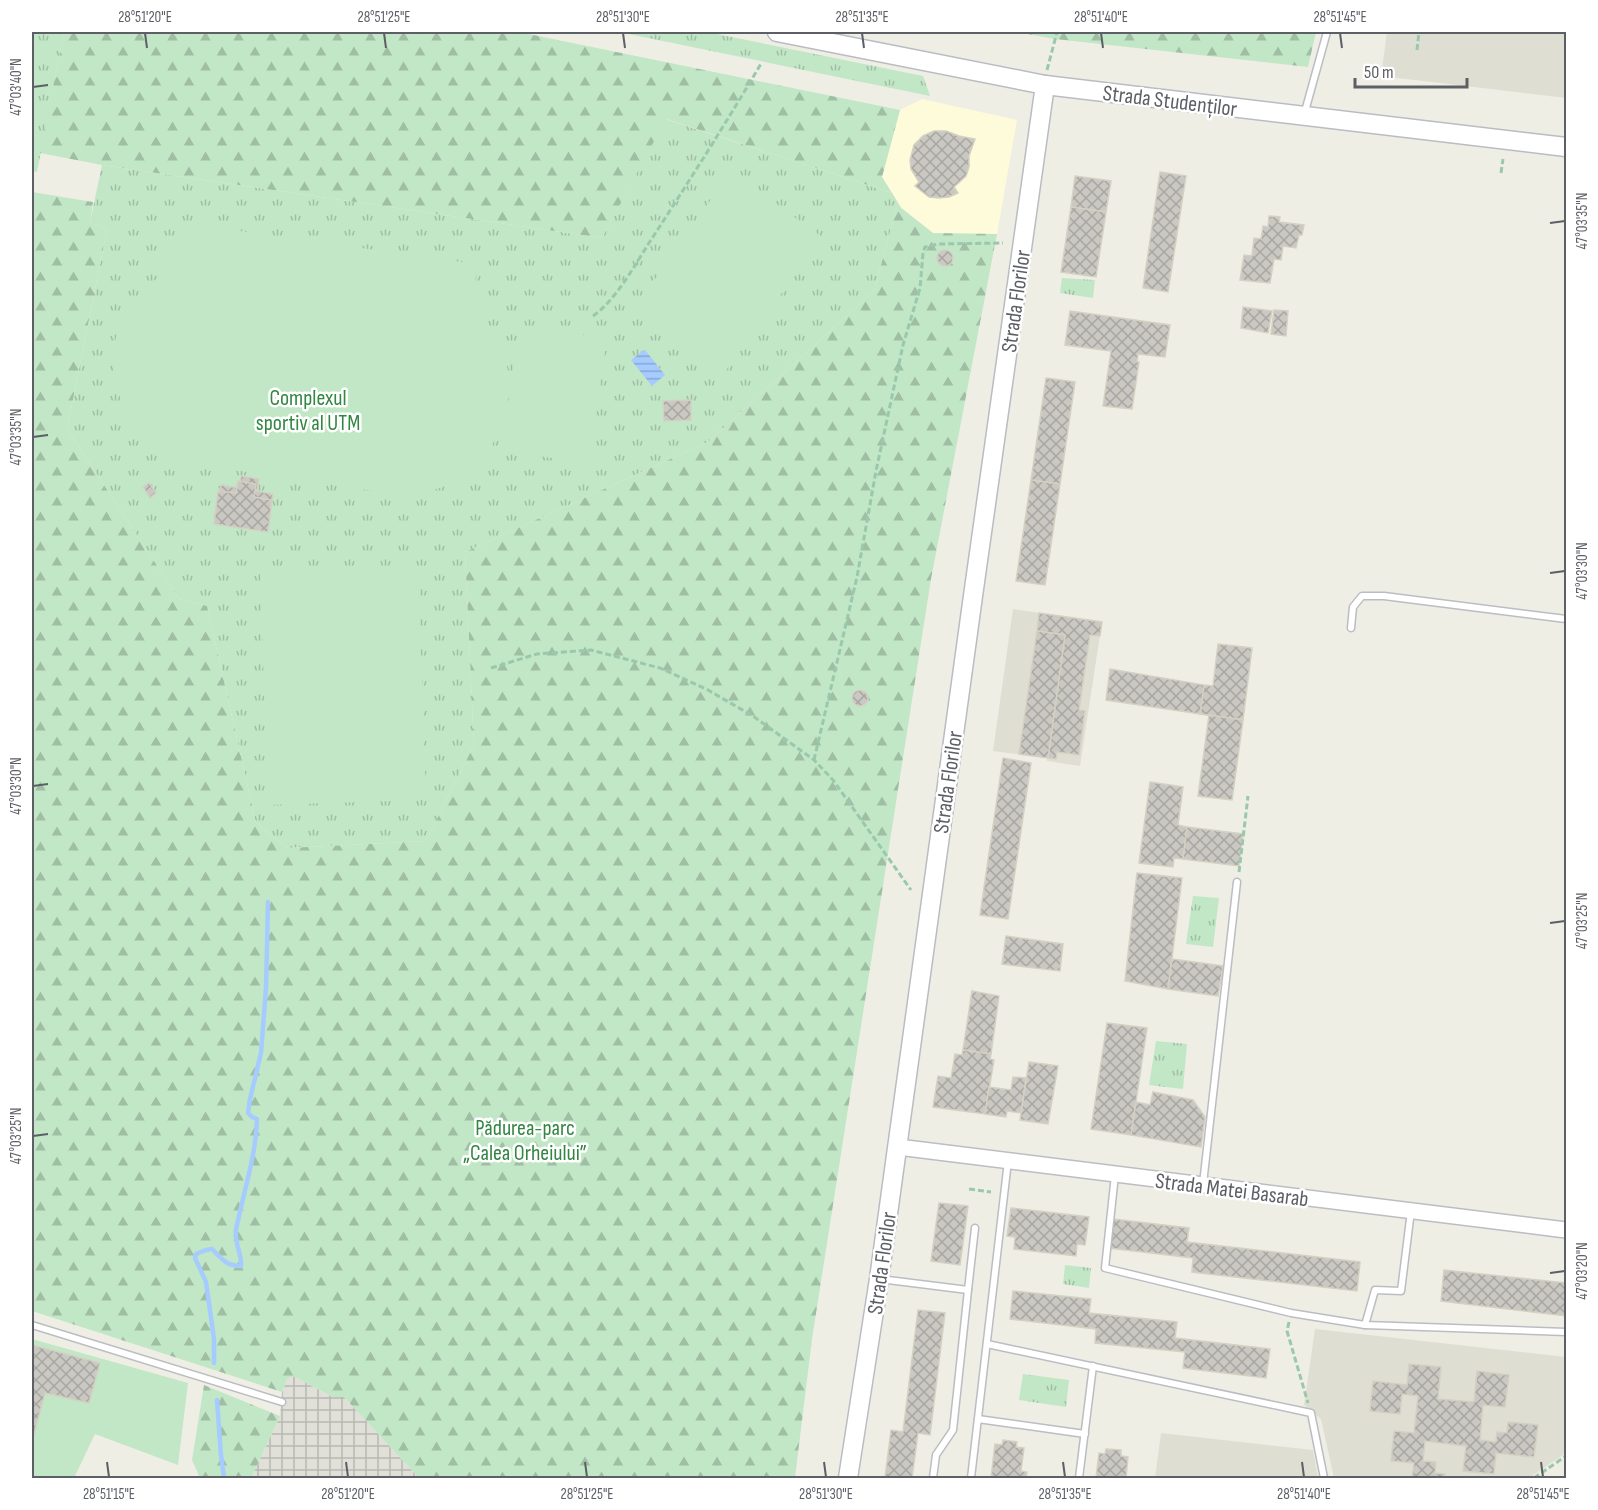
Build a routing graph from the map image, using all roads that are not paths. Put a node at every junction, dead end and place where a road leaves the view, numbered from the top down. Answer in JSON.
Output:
{"nodes":[{"id":1,"x":777,"y":32,"type":"edge"},
{"id":2,"x":1327,"y":32,"type":"edge"},
{"id":3,"x":1046,"y":77,"type":"junction"},
{"id":4,"x":1304,"y":116,"type":"junction"},
{"id":5,"x":1566,"y":147,"type":"edge"},
{"id":6,"x":1566,"y":620,"type":"edge"},
{"id":7,"x":1352,"y":628,"type":"dead end"},
{"id":8,"x":1237,"y":882,"type":"road end"},
{"id":9,"x":898,"y":1147,"type":"junction"},
{"id":10,"x":1008,"y":1161,"type":"junction"},
{"id":11,"x":1115,"y":1174,"type":"junction"},
{"id":12,"x":1202,"y":1185,"type":"junction"},
{"id":13,"x":1411,"y":1211,"type":"junction"},
{"id":14,"x":975,"y":1228,"type":"dead end"},
{"id":15,"x":1566,"y":1230,"type":"edge"},
{"id":16,"x":879,"y":1279,"type":"junction"},
{"id":17,"x":968,"y":1290,"type":"junction"},
{"id":18,"x":32,"y":1325,"type":"edge"},
{"id":19,"x":1365,"y":1325,"type":"junction"},
{"id":20,"x":1566,"y":1332,"type":"edge"},
{"id":21,"x":987,"y":1344,"type":"junction"},
{"id":22,"x":1093,"y":1366,"type":"junction"},
{"id":23,"x":282,"y":1402,"type":"dead end"},
{"id":24,"x":978,"y":1419,"type":"junction"},
{"id":25,"x":1085,"y":1434,"type":"junction"},
{"id":26,"x":848,"y":1479,"type":"edge"},
{"id":27,"x":933,"y":1479,"type":"edge"},
{"id":28,"x":971,"y":1479,"type":"edge"},
{"id":29,"x":1079,"y":1479,"type":"edge"},
{"id":30,"x":1324,"y":1479,"type":"edge"}],
"edges":[{"from":1,"to":3,"type":"main road","name":"Strada Studenților"},
{"from":2,"to":4,"type":"lane"},
{"from":3,"to":4,"type":"main road","name":"Strada Studenților"},
{"from":3,"to":9,"type":"main road","name":"Strada Florilor"},
{"from":4,"to":5,"type":"main road","name":"Strada Studenților"},
{"from":6,"to":7,"type":"lane"},
{"from":8,"to":12,"type":"lane"},
{"from":9,"to":10,"type":"street","name":"Strada Matei Basarab"},
{"from":9,"to":16,"type":"main road","name":"Strada Florilor"},
{"from":10,"to":11,"type":"street","name":"Strada Matei Basarab"},
{"from":10,"to":21,"type":"lane"},
{"from":11,"to":12,"type":"street","name":"Strada Matei Basarab"},
{"from":11,"to":19,"type":"lane"},
{"from":12,"to":13,"type":"street","name":"Strada Matei Basarab"},
{"from":13,"to":15,"type":"street","name":"Strada Matei Basarab"},
{"from":13,"to":19,"type":"lane"},
{"from":14,"to":17,"type":"lane"},
{"from":16,"to":17,"type":"lane"},
{"from":16,"to":26,"type":"main road","name":"Strada Florilor"},
{"from":17,"to":27,"type":"lane"},
{"from":18,"to":23,"type":"lane"},
{"from":19,"to":20,"type":"lane"},
{"from":21,"to":22,"type":"lane"},
{"from":21,"to":24,"type":"lane"},
{"from":22,"to":25,"type":"lane"},
{"from":22,"to":30,"type":"lane"},
{"from":24,"to":25,"type":"lane"},
{"from":24,"to":28,"type":"lane"},
{"from":25,"to":29,"type":"lane"}]}
